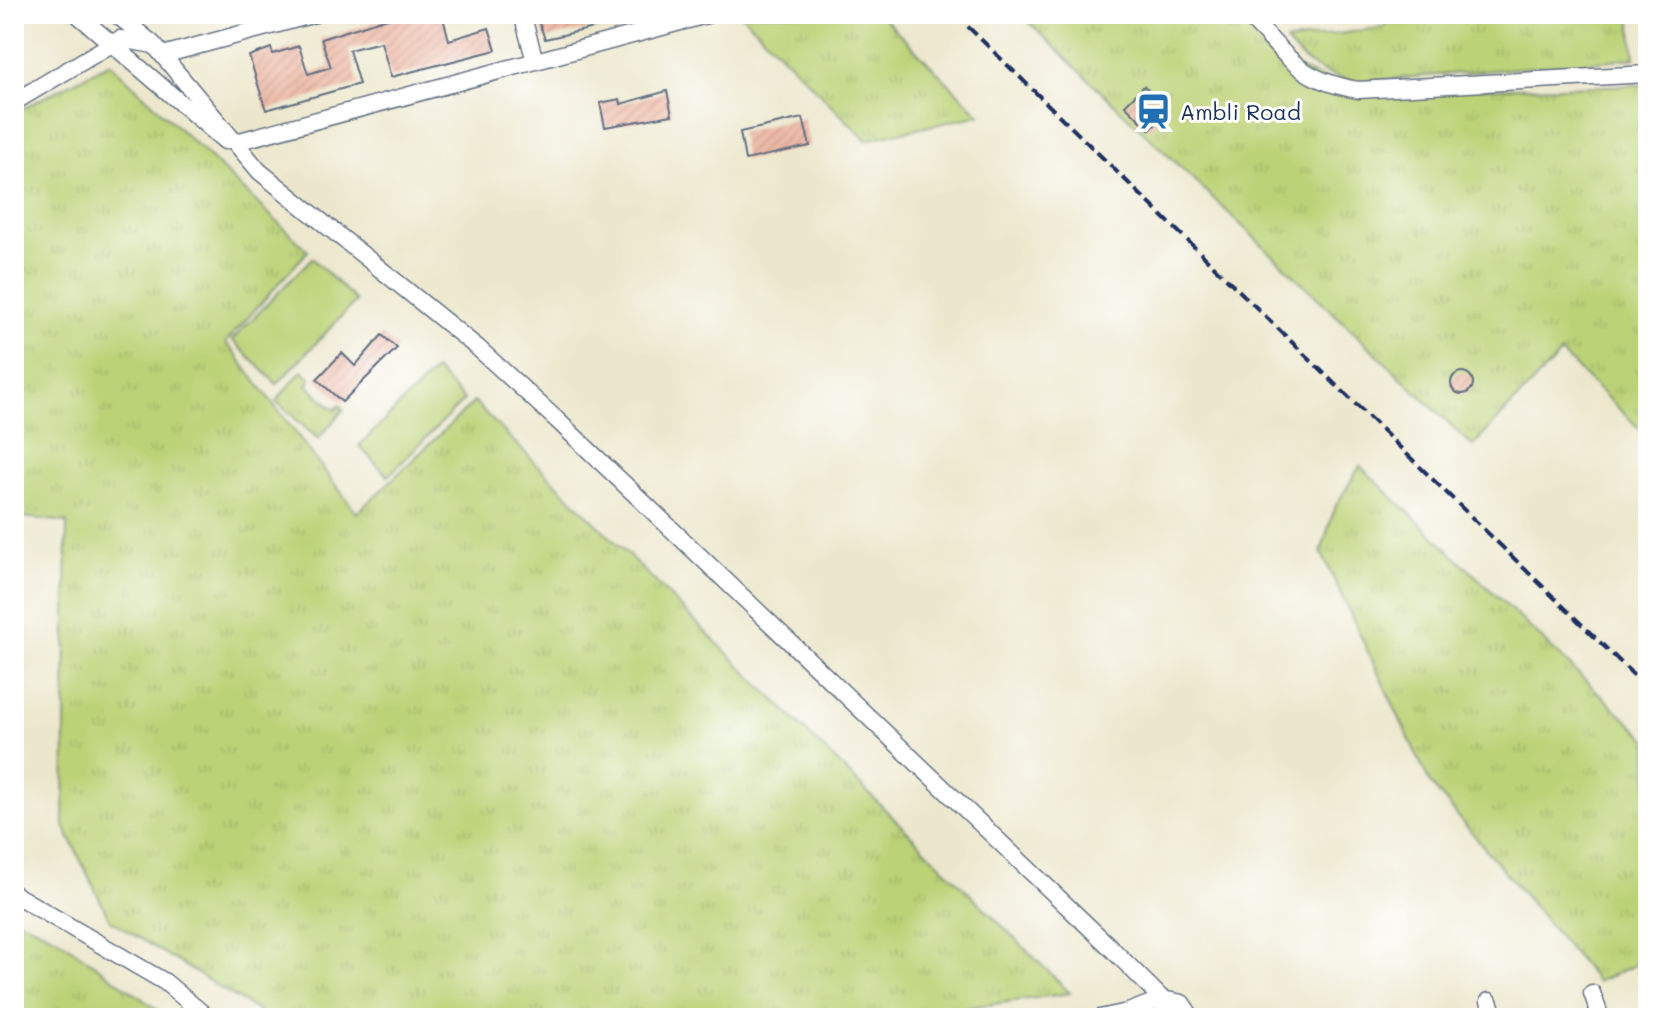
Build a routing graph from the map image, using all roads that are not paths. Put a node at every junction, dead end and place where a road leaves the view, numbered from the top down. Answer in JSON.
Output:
{"nodes":[{"id":1,"x":77,"y":14,"type":"edge"},
{"id":2,"x":116,"y":14,"type":"edge"},
{"id":3,"x":315,"y":14,"type":"edge"},
{"id":4,"x":522,"y":14,"type":"edge"},
{"id":5,"x":710,"y":14,"type":"edge"},
{"id":6,"x":1246,"y":14,"type":"edge"},
{"id":7,"x":1266,"y":14,"type":"edge"},
{"id":8,"x":268,"y":20,"type":"edge"},
{"id":9,"x":1270,"y":37,"type":"junction"},
{"id":10,"x":112,"y":44,"type":"junction"},
{"id":11,"x":158,"y":50,"type":"junction"},
{"id":12,"x":535,"y":61,"type":"junction"},
{"id":13,"x":1648,"y":74,"type":"edge"},
{"id":14,"x":14,"y":102,"type":"edge"},
{"id":15,"x":236,"y":142,"type":"junction"},
{"id":16,"x":259,"y":171,"type":"junction"},
{"id":17,"x":14,"y":894,"type":"edge"},
{"id":18,"x":1592,"y":993,"type":"dead end"},
{"id":19,"x":1162,"y":999,"type":"junction"},
{"id":20,"x":1489,"y":1001,"type":"dead end"},
{"id":21,"x":208,"y":1018,"type":"edge"},
{"id":22,"x":1100,"y":1018,"type":"edge"},
{"id":23,"x":1167,"y":1018,"type":"edge"},
{"id":24,"x":1192,"y":1018,"type":"edge"},
{"id":25,"x":1495,"y":1018,"type":"edge"},
{"id":26,"x":1601,"y":1018,"type":"edge"}],
"edges":[{"from":1,"to":10,"type":"street"},
{"from":2,"to":11,"type":"street"},
{"from":3,"to":8,"type":"street"},
{"from":4,"to":12,"type":"street"},
{"from":5,"to":12,"type":"street"},
{"from":6,"to":9,"type":"street"},
{"from":7,"to":9,"type":"street"},
{"from":8,"to":11,"type":"street"},
{"from":9,"to":13,"type":"street"},
{"from":10,"to":11,"type":"street"},
{"from":10,"to":14,"type":"street"},
{"from":10,"to":16,"type":"street"},
{"from":11,"to":15,"type":"street"},
{"from":11,"to":16,"type":"street"},
{"from":12,"to":15,"type":"street"},
{"from":15,"to":16,"type":"street"},
{"from":16,"to":19,"type":"street"},
{"from":17,"to":21,"type":"street"},
{"from":18,"to":26,"type":"street"},
{"from":19,"to":22,"type":"street"},
{"from":19,"to":23,"type":"street"},
{"from":19,"to":24,"type":"street"},
{"from":20,"to":25,"type":"street"}]}
